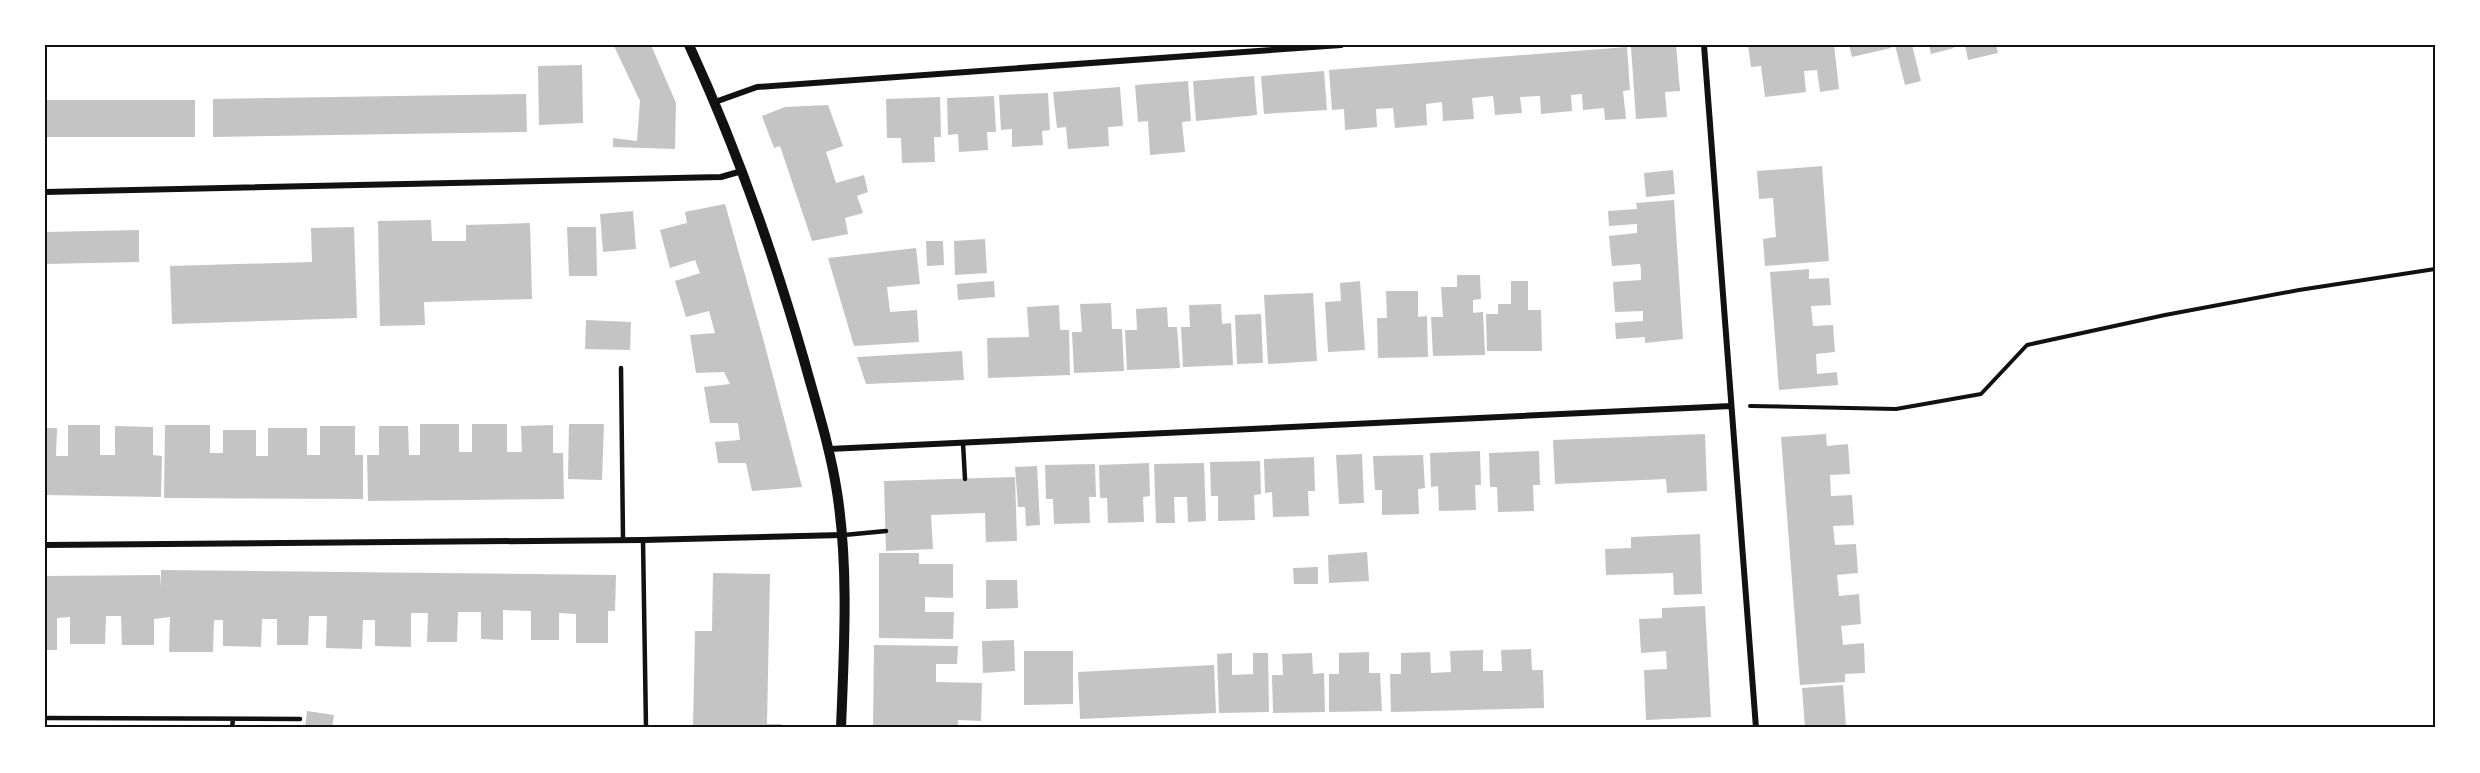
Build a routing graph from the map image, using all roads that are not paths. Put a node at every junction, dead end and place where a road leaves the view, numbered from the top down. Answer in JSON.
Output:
{"nodes":[{"id":1,"x":689,"y":45,"type":"edge"},
{"id":2,"x":1341,"y":45,"type":"edge"},
{"id":3,"x":1704,"y":45,"type":"edge"},
{"id":4,"x":715,"y":102,"type":"junction"},
{"id":5,"x":743,"y":171,"type":"junction"},
{"id":6,"x":45,"y":192,"type":"edge"},
{"id":7,"x":621,"y":368,"type":"dead end"},
{"id":8,"x":1731,"y":406,"type":"junction"},
{"id":9,"x":963,"y":443,"type":"junction"},
{"id":10,"x":829,"y":449,"type":"junction"},
{"id":11,"x":964,"y":479,"type":"dead end"},
{"id":12,"x":886,"y":531,"type":"dead end"},
{"id":13,"x":842,"y":535,"type":"junction"},
{"id":14,"x":623,"y":539,"type":"junction"},
{"id":15,"x":643,"y":540,"type":"junction"},
{"id":16,"x":45,"y":545,"type":"edge"},
{"id":17,"x":46,"y":718,"type":"dead end"},
{"id":18,"x":233,"y":719,"type":"junction"},
{"id":19,"x":300,"y":719,"type":"dead end"},
{"id":20,"x":232,"y":728,"type":"edge"},
{"id":21,"x":646,"y":728,"type":"edge"},
{"id":22,"x":841,"y":728,"type":"edge"},
{"id":23,"x":1756,"y":728,"type":"edge"}],
"edges":[{"from":1,"to":4,"type":"street"},
{"from":2,"to":4,"type":"street"},
{"from":3,"to":8,"type":"street"},
{"from":4,"to":5,"type":"street"},
{"from":5,"to":6,"type":"street"},
{"from":5,"to":10,"type":"street"},
{"from":7,"to":14,"type":"lane"},
{"from":8,"to":9,"type":"street"},
{"from":8,"to":23,"type":"street"},
{"from":9,"to":10,"type":"street"},
{"from":9,"to":11,"type":"lane"},
{"from":10,"to":13,"type":"street"},
{"from":12,"to":13,"type":"lane"},
{"from":13,"to":15,"type":"street"},
{"from":13,"to":22,"type":"street"},
{"from":14,"to":15,"type":"street"},
{"from":14,"to":16,"type":"street"},
{"from":15,"to":21,"type":"lane"},
{"from":17,"to":18,"type":"lane"},
{"from":18,"to":19,"type":"lane"},
{"from":18,"to":20,"type":"lane"}]}
